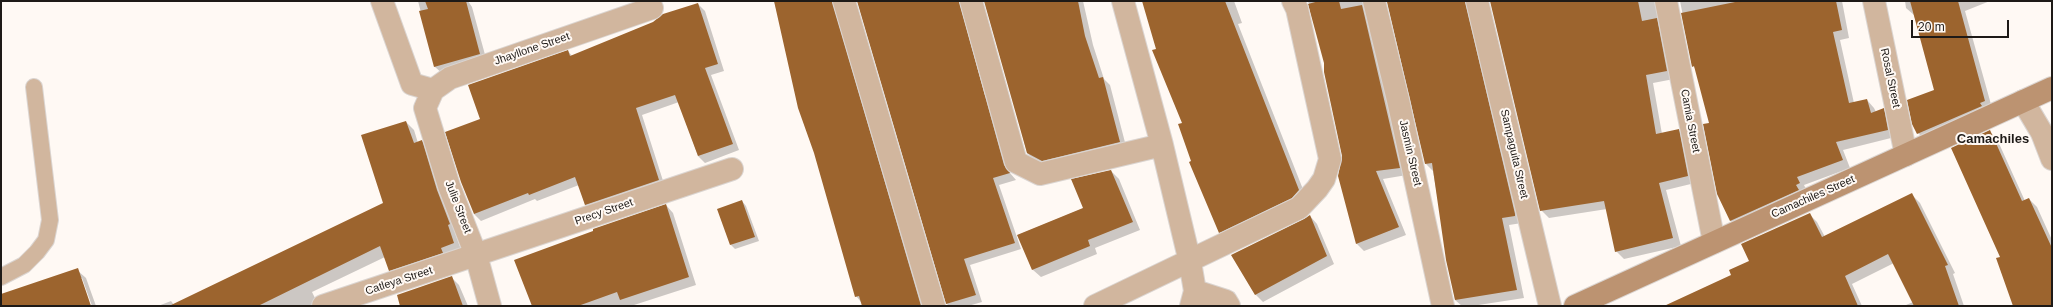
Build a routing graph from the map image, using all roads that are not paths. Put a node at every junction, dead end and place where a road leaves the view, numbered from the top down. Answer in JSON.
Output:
{"nodes":[{"id":1,"x":382,"y":1,"type":"edge"},
{"id":2,"x":844,"y":1,"type":"edge"},
{"id":3,"x":971,"y":1,"type":"edge"},
{"id":4,"x":1123,"y":1,"type":"edge"},
{"id":5,"x":1293,"y":1,"type":"edge"},
{"id":6,"x":1374,"y":1,"type":"edge"},
{"id":7,"x":1477,"y":1,"type":"edge"},
{"id":8,"x":1666,"y":1,"type":"edge"},
{"id":9,"x":1874,"y":1,"type":"edge"},
{"id":10,"x":652,"y":8,"type":"dead end"},
{"id":11,"x":34,"y":87,"type":"dead end"},
{"id":12,"x":2052,"y":88,"type":"edge"},
{"id":13,"x":429,"y":99,"type":"junction"},
{"id":14,"x":2023,"y":101,"type":"junction"},
{"id":15,"x":1162,"y":145,"type":"junction"},
{"id":16,"x":1906,"y":155,"type":"junction"},
{"id":17,"x":2052,"y":159,"type":"edge"},
{"id":18,"x":732,"y":169,"type":"dead end"},
{"id":19,"x":1714,"y":242,"type":"junction"},
{"id":20,"x":476,"y":255,"type":"junction"},
{"id":21,"x":1190,"y":262,"type":"junction"},
{"id":22,"x":1,"y":277,"type":"edge"},
{"id":23,"x":1193,"y":298,"type":"edge"},
{"id":24,"x":322,"y":306,"type":"edge"},
{"id":25,"x":490,"y":306,"type":"edge"},
{"id":26,"x":934,"y":306,"type":"edge"},
{"id":27,"x":1094,"y":306,"type":"edge"},
{"id":28,"x":1229,"y":306,"type":"edge"},
{"id":29,"x":1443,"y":306,"type":"edge"},
{"id":30,"x":1550,"y":306,"type":"edge"},
{"id":31,"x":1575,"y":306,"type":"edge"}],
"edges":[{"from":1,"to":13,"type":"street"},
{"from":2,"to":26,"type":"street"},
{"from":3,"to":15,"type":"street"},
{"from":4,"to":15,"type":"street"},
{"from":5,"to":21,"type":"street"},
{"from":6,"to":29,"type":"street","name":"Jasmin Street"},
{"from":7,"to":30,"type":"street","name":"Sampaguita Street"},
{"from":8,"to":19,"type":"street","name":"Camia Street"},
{"from":9,"to":16,"type":"street","name":"Rosal Street"},
{"from":10,"to":13,"type":"street","name":"Jhayllone Street"},
{"from":11,"to":22,"type":"lane"},
{"from":12,"to":14,"type":"street","name":"Camachiles Street"},
{"from":13,"to":20,"type":"street","name":"Julie Street"},
{"from":14,"to":16,"type":"street","name":"Camachiles Street"},
{"from":14,"to":17,"type":"street"},
{"from":15,"to":21,"type":"street"},
{"from":16,"to":19,"type":"street","name":"Camachiles Street"},
{"from":18,"to":20,"type":"street","name":"Precy Street"},
{"from":19,"to":31,"type":"street","name":"Camachiles Street"},
{"from":20,"to":24,"type":"street","name":"Catleya Street"},
{"from":20,"to":25,"type":"street","name":"Julie Street"},
{"from":21,"to":23,"type":"street"},
{"from":21,"to":27,"type":"street"},
{"from":23,"to":28,"type":"street"}]}
